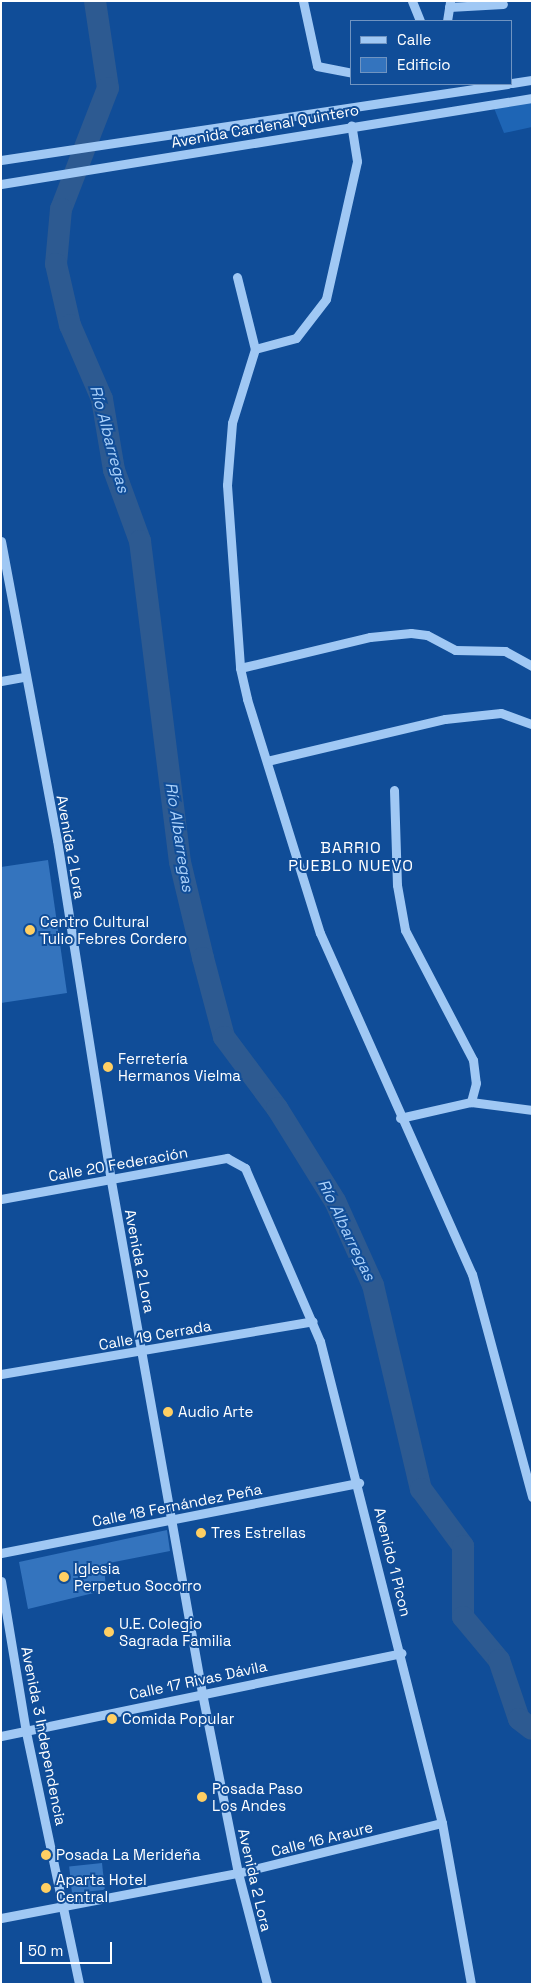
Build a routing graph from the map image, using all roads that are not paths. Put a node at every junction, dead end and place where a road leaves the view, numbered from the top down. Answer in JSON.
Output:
{"nodes":[{"id":1,"x":302,"y":1,"type":"edge"},
{"id":2,"x":412,"y":1,"type":"edge"},
{"id":3,"x":449,"y":4,"type":"edge"},
{"id":4,"x":503,"y":4,"type":"dead end"},
{"id":5,"x":420,"y":20,"type":"edge"},
{"id":6,"x":447,"y":20,"type":"edge"},
{"id":7,"x":350,"y":73,"type":"edge"},
{"id":8,"x":532,"y":80,"type":"edge"},
{"id":9,"x":513,"y":83,"type":"edge"},
{"id":10,"x":438,"y":85,"type":"edge"},
{"id":11,"x":500,"y":85,"type":"edge"},
{"id":12,"x":438,"y":94,"type":"junction"},
{"id":13,"x":532,"y":98,"type":"edge"},
{"id":14,"x":350,"y":125,"type":"junction"},
{"id":15,"x":1,"y":160,"type":"edge"},
{"id":16,"x":2,"y":184,"type":"edge"},
{"id":17,"x":238,"y":277,"type":"dead end"},
{"id":18,"x":255,"y":349,"type":"junction"},
{"id":19,"x":1,"y":541,"type":"edge"},
{"id":20,"x":532,"y":666,"type":"edge"},
{"id":21,"x":240,"y":668,"type":"junction"},
{"id":22,"x":24,"y":677,"type":"junction"},
{"id":23,"x":1,"y":681,"type":"edge"},
{"id":24,"x":532,"y":724,"type":"edge"},
{"id":25,"x":266,"y":761,"type":"junction"},
{"id":26,"x":394,"y":790,"type":"dead end"},
{"id":27,"x":471,"y":1102,"type":"junction"},
{"id":28,"x":532,"y":1110,"type":"edge"},
{"id":29,"x":400,"y":1118,"type":"junction"},
{"id":30,"x":240,"y":1162,"type":"joint"},
{"id":31,"x":111,"y":1181,"type":"junction"},
{"id":32,"x":1,"y":1199,"type":"edge"},
{"id":33,"x":313,"y":1321,"type":"junction"},
{"id":34,"x":143,"y":1352,"type":"junction"},
{"id":35,"x":1,"y":1374,"type":"edge"},
{"id":36,"x":359,"y":1483,"type":"junction"},
{"id":37,"x":532,"y":1497,"type":"edge"},
{"id":38,"x":172,"y":1520,"type":"junction"},
{"id":39,"x":1,"y":1553,"type":"edge"},
{"id":40,"x":1,"y":1581,"type":"edge"},
{"id":41,"x":401,"y":1653,"type":"junction"},
{"id":42,"x":202,"y":1692,"type":"junction"},
{"id":43,"x":26,"y":1732,"type":"junction"},
{"id":44,"x":1,"y":1736,"type":"edge"},
{"id":45,"x":442,"y":1823,"type":"junction"},
{"id":46,"x":238,"y":1873,"type":"junction"},
{"id":47,"x":66,"y":1909,"type":"junction"},
{"id":48,"x":1,"y":1918,"type":"edge"},
{"id":49,"x":79,"y":1984,"type":"edge"},
{"id":50,"x":267,"y":1984,"type":"edge"},
{"id":51,"x":471,"y":1984,"type":"edge"}],
"edges":[{"from":1,"to":7,"type":"street"},
{"from":2,"to":5,"type":"street"},
{"from":3,"to":4,"type":"street"},
{"from":3,"to":6,"type":"street"},
{"from":8,"to":9,"type":"street"},
{"from":10,"to":12,"type":"street"},
{"from":11,"to":12,"type":"street","name":"Avenida Cardenal Quintero"},
{"from":12,"to":15,"type":"street","name":"Avenida Cardenal Quintero"},
{"from":13,"to":14,"type":"street","name":"Avenida Cardenal Quintero"},
{"from":14,"to":16,"type":"street","name":"Avenida Cardenal Quintero"},
{"from":14,"to":18,"type":"street"},
{"from":17,"to":18,"type":"street"},
{"from":18,"to":21,"type":"street"},
{"from":19,"to":22,"type":"street","name":"Avenida 2 Lora"},
{"from":20,"to":21,"type":"street"},
{"from":21,"to":25,"type":"street"},
{"from":22,"to":23,"type":"street"},
{"from":22,"to":31,"type":"street","name":"Avenida 2 Lora"},
{"from":24,"to":25,"type":"street"},
{"from":25,"to":29,"type":"street"},
{"from":26,"to":27,"type":"street"},
{"from":27,"to":28,"type":"street"},
{"from":27,"to":29,"type":"street"},
{"from":29,"to":37,"type":"street"},
{"from":30,"to":31,"type":"street","name":"Calle 20 Federación"},
{"from":30,"to":33,"type":"street","name":"Avenido 1 Picon"},
{"from":31,"to":32,"type":"street","name":"Calle 20 Federación"},
{"from":31,"to":34,"type":"street","name":"Avenida 2 Lora"},
{"from":33,"to":34,"type":"street","name":"Calle 19 Cerrada"},
{"from":33,"to":36,"type":"street","name":"Avenido 1 Picon"},
{"from":34,"to":35,"type":"street","name":"Calle 19 Cerrada"},
{"from":34,"to":38,"type":"street","name":"Avenida 2 Lora"},
{"from":36,"to":38,"type":"street","name":"Calle 18 Fernández Peña"},
{"from":36,"to":41,"type":"street","name":"Avenido 1 Picon"},
{"from":38,"to":39,"type":"street","name":"Calle 18 Fernández Peña"},
{"from":38,"to":42,"type":"street","name":"Avenida 2 Lora"},
{"from":40,"to":43,"type":"street","name":"Avenida 3 Independencia"},
{"from":41,"to":42,"type":"street","name":"Calle 17 Rivas Dávila"},
{"from":41,"to":45,"type":"street","name":"Avenido 1 Picon"},
{"from":42,"to":43,"type":"street","name":"Calle 17 Rivas Dávila"},
{"from":42,"to":46,"type":"street","name":"Avenida 2 Lora"},
{"from":43,"to":44,"type":"street","name":"Calle 17 Rivas Dávila"},
{"from":43,"to":47,"type":"street","name":"Avenida 3 Independencia"},
{"from":45,"to":46,"type":"street","name":"Calle 16 Araure"},
{"from":45,"to":51,"type":"street","name":"Avenido 1 Picon"},
{"from":46,"to":47,"type":"street","name":"Calle 16 Araure"},
{"from":46,"to":50,"type":"street","name":"Avenida 2 Lora"},
{"from":47,"to":48,"type":"street","name":"Calle 16 Araure"},
{"from":47,"to":49,"type":"street","name":"Avenida 3 Independencia"}]}
